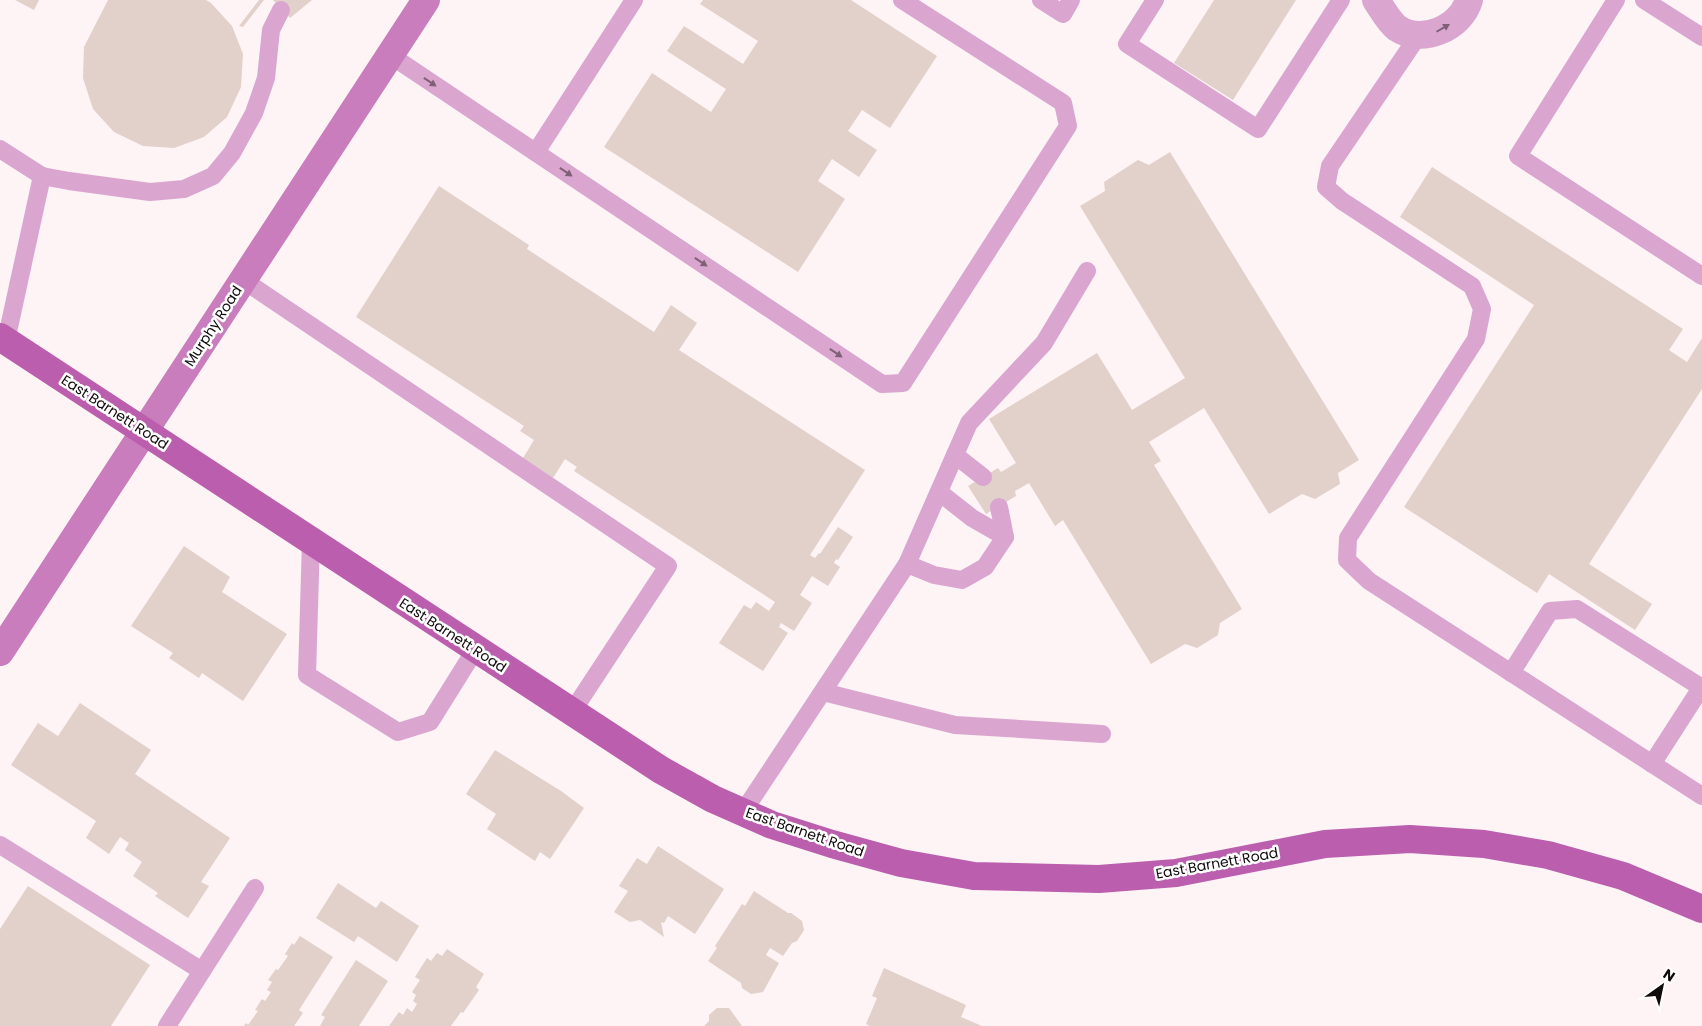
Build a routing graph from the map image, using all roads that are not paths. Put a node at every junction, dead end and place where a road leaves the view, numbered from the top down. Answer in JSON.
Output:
{"nodes":[{"id":1,"x":634,"y":0,"type":"edge"},
{"id":2,"x":902,"y":0,"type":"edge"},
{"id":3,"x":1041,"y":0,"type":"edge"},
{"id":4,"x":1071,"y":0,"type":"edge"},
{"id":5,"x":1155,"y":0,"type":"edge"},
{"id":6,"x":1342,"y":0,"type":"edge"},
{"id":7,"x":1376,"y":0,"type":"edge"},
{"id":8,"x":1469,"y":0,"type":"edge"},
{"id":9,"x":1616,"y":0,"type":"edge"},
{"id":10,"x":1644,"y":0,"type":"edge"},
{"id":11,"x":417,"y":3,"type":"edge"},
{"id":12,"x":281,"y":10,"type":"dead end"},
{"id":13,"x":1418,"y":36,"type":"junction"},
{"id":14,"x":1702,"y":37,"type":"edge"},
{"id":15,"x":390,"y":55,"type":"junction"},
{"id":16,"x":0,"y":149,"type":"edge"},
{"id":17,"x":536,"y":152,"type":"junction"},
{"id":18,"x":42,"y":176,"type":"junction"},
{"id":19,"x":1087,"y":272,"type":"dead end"},
{"id":20,"x":1702,"y":276,"type":"edge"},
{"id":21,"x":243,"y":280,"type":"junction"},
{"id":22,"x":3,"y":339,"type":"edge"},
{"id":23,"x":144,"y":432,"type":"junction"},
{"id":24,"x":956,"y":455,"type":"junction"},
{"id":25,"x":983,"y":477,"type":"dead end"},
{"id":26,"x":939,"y":492,"type":"junction"},
{"id":27,"x":999,"y":506,"type":"dead end"},
{"id":28,"x":1005,"y":537,"type":"junction"},
{"id":29,"x":311,"y":541,"type":"junction"},
{"id":30,"x":908,"y":564,"type":"junction"},
{"id":31,"x":475,"y":650,"type":"junction"},
{"id":32,"x":0,"y":652,"type":"edge"},
{"id":33,"x":1511,"y":673,"type":"junction"},
{"id":34,"x":1702,"y":688,"type":"edge"},
{"id":35,"x":823,"y":692,"type":"junction"},
{"id":36,"x":572,"y":712,"type":"junction"},
{"id":37,"x":1102,"y":734,"type":"dead end"},
{"id":38,"x":1652,"y":764,"type":"junction"},
{"id":39,"x":1702,"y":796,"type":"edge"},
{"id":40,"x":743,"y":812,"type":"junction"},
{"id":41,"x":0,"y":846,"type":"edge"},
{"id":42,"x":255,"y":888,"type":"dead end"},
{"id":43,"x":1701,"y":907,"type":"edge"},
{"id":44,"x":202,"y":971,"type":"junction"},
{"id":45,"x":167,"y":1026,"type":"edge"}],
"edges":[{"from":1,"to":17,"type":"lane"},
{"from":17,"to":2,"type":"lane","one_way":true},
{"from":3,"to":4,"type":"lane"},
{"from":5,"to":6,"type":"lane"},
{"from":7,"to":13,"type":"street"},
{"from":13,"to":8,"type":"street","one_way":true},
{"from":9,"to":20,"type":"lane"},
{"from":10,"to":14,"type":"lane"},
{"from":11,"to":15,"type":"street","name":"Murphy Road"},
{"from":12,"to":18,"type":"lane"},
{"from":13,"to":33,"type":"lane"},
{"from":15,"to":17,"type":"lane","one_way":true},
{"from":15,"to":21,"type":"street","name":"Murphy Road"},
{"from":16,"to":18,"type":"lane"},
{"from":18,"to":22,"type":"lane"},
{"from":19,"to":24,"type":"lane"},
{"from":21,"to":23,"type":"street","name":"Murphy Road"},
{"from":21,"to":36,"type":"lane"},
{"from":22,"to":23,"type":"main road","name":"East Barnett Road"},
{"from":23,"to":29,"type":"main road","name":"East Barnett Road"},
{"from":23,"to":32,"type":"street","name":"Murphy Road"},
{"from":24,"to":25,"type":"lane"},
{"from":24,"to":26,"type":"lane"},
{"from":26,"to":28,"type":"lane"},
{"from":26,"to":30,"type":"lane"},
{"from":27,"to":28,"type":"lane"},
{"from":28,"to":30,"type":"lane"},
{"from":29,"to":31,"type":"main road","name":"East Barnett Road"},
{"from":29,"to":31,"type":"lane"},
{"from":30,"to":35,"type":"lane"},
{"from":31,"to":36,"type":"main road","name":"East Barnett Road"},
{"from":33,"to":34,"type":"lane"},
{"from":33,"to":38,"type":"lane"},
{"from":34,"to":38,"type":"lane"},
{"from":35,"to":37,"type":"lane"},
{"from":35,"to":40,"type":"lane"},
{"from":36,"to":40,"type":"main road","name":"East Barnett Road"},
{"from":38,"to":39,"type":"lane"},
{"from":40,"to":43,"type":"main road","name":"East Barnett Road"},
{"from":41,"to":44,"type":"lane"},
{"from":42,"to":44,"type":"lane"},
{"from":44,"to":45,"type":"lane"}]}
